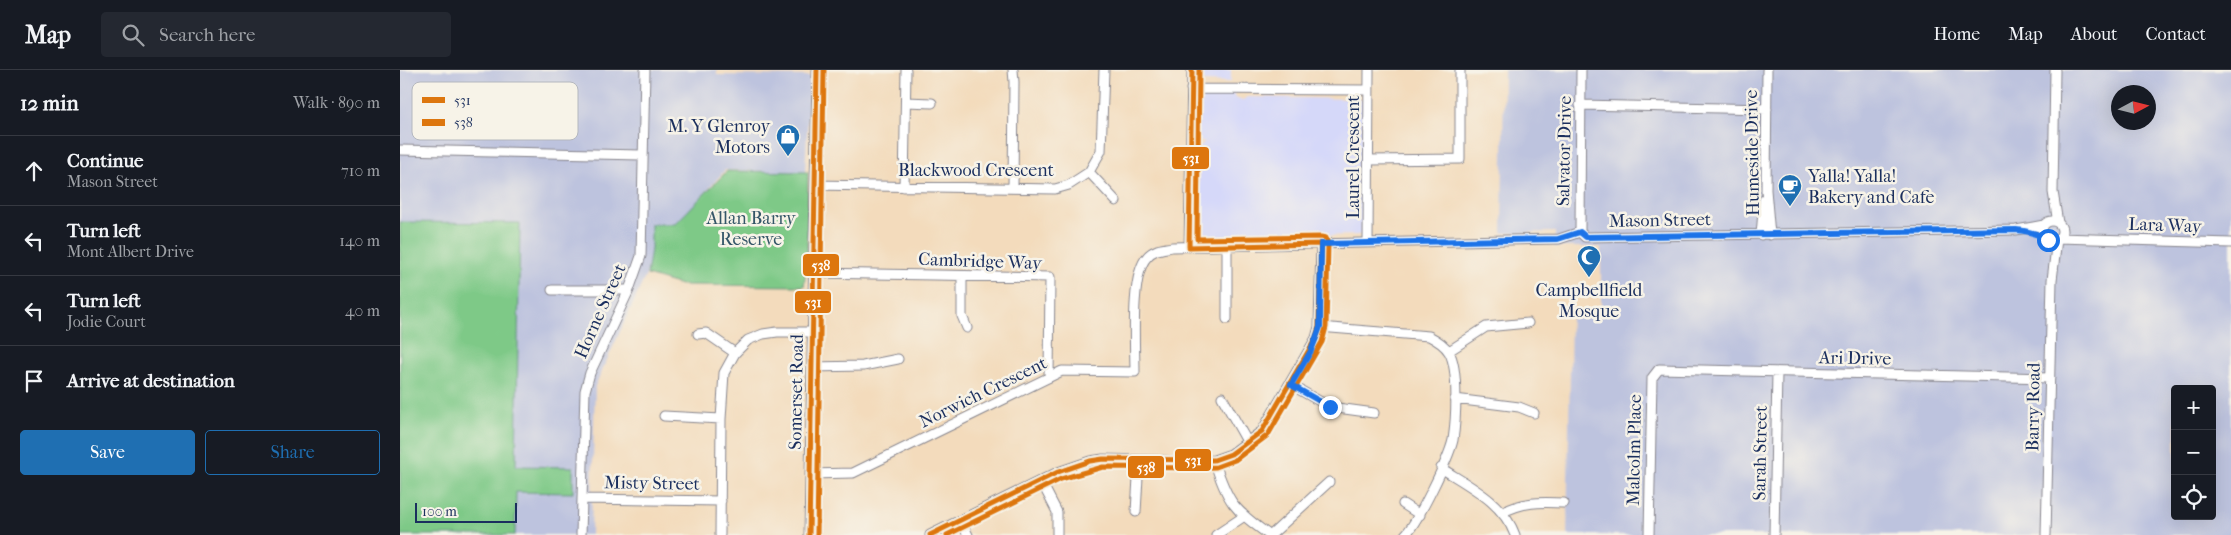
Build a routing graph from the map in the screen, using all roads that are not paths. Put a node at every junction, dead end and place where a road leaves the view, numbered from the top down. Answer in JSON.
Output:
{"nodes":[{"id":1,"x":644,"y":70,"type":"edge"},
{"id":2,"x":817,"y":70,"type":"edge"},
{"id":3,"x":906,"y":70,"type":"edge"},
{"id":4,"x":1012,"y":70,"type":"edge"},
{"id":5,"x":1104,"y":70,"type":"edge"},
{"id":6,"x":1192,"y":70,"type":"edge"},
{"id":7,"x":1370,"y":70,"type":"edge"},
{"id":8,"x":1460,"y":70,"type":"edge"},
{"id":9,"x":1581,"y":70,"type":"edge"},
{"id":10,"x":1767,"y":70,"type":"edge"},
{"id":11,"x":2055,"y":70,"type":"edge"},
{"id":12,"x":1191,"y":89,"type":"junction"},
{"id":13,"x":1369,"y":90,"type":"junction"},
{"id":14,"x":906,"y":102,"type":"junction"},
{"id":15,"x":932,"y":103,"type":"dead end"},
{"id":16,"x":1580,"y":105,"type":"junction"},
{"id":17,"x":1767,"y":109,"type":"junction"},
{"id":18,"x":400,"y":150,"type":"edge"},
{"id":19,"x":641,"y":155,"type":"junction"},
{"id":20,"x":1369,"y":160,"type":"junction"},
{"id":21,"x":1089,"y":172,"type":"junction"},
{"id":22,"x":814,"y":185,"type":"junction"},
{"id":23,"x":904,"y":187,"type":"junction"},
{"id":24,"x":1013,"y":188,"type":"junction"},
{"id":25,"x":2053,"y":192,"type":"junction"},
{"id":26,"x":1116,"y":201,"type":"dead end"},
{"id":27,"x":2045,"y":224,"type":"junction"},
{"id":28,"x":2059,"y":224,"type":"junction"},
{"id":29,"x":2016,"y":230,"type":"junction"},
{"id":30,"x":1580,"y":232,"type":"junction"},
{"id":31,"x":1765,"y":235,"type":"junction"},
{"id":32,"x":2044,"y":238,"type":"junction"},
{"id":33,"x":2058,"y":239,"type":"junction"},
{"id":34,"x":2098,"y":239,"type":"junction"},
{"id":35,"x":2231,"y":243,"type":"edge"},
{"id":36,"x":1321,"y":244,"type":"junction"},
{"id":37,"x":1368,"y":244,"type":"junction"},
{"id":38,"x":1189,"y":246,"type":"junction"},
{"id":39,"x":1227,"y":246,"type":"junction"},
{"id":40,"x":813,"y":273,"type":"junction"},
{"id":41,"x":962,"y":276,"type":"junction"},
{"id":42,"x":2052,"y":280,"type":"junction"},
{"id":43,"x":552,"y":290,"type":"dead end"},
{"id":44,"x":629,"y":290,"type":"junction"},
{"id":45,"x":1227,"y":319,"type":"dead end"},
{"id":46,"x":1528,"y":323,"type":"dead end"},
{"id":47,"x":1320,"y":327,"type":"junction"},
{"id":48,"x":967,"y":328,"type":"dead end"},
{"id":49,"x":813,"y":332,"type":"junction"},
{"id":50,"x":698,"y":334,"type":"dead end"},
{"id":51,"x":1448,"y":351,"type":"junction"},
{"id":52,"x":735,"y":353,"type":"junction"},
{"id":53,"x":898,"y":359,"type":"dead end"},
{"id":54,"x":812,"y":367,"type":"junction"},
{"id":55,"x":1659,"y":369,"type":"joint"},
{"id":56,"x":1777,"y":372,"type":"junction"},
{"id":57,"x":1049,"y":377,"type":"junction"},
{"id":58,"x":2050,"y":378,"type":"junction"},
{"id":59,"x":1291,"y":385,"type":"junction"},
{"id":60,"x":1222,"y":398,"type":"dead end"},
{"id":61,"x":1455,"y":399,"type":"junction"},
{"id":62,"x":1374,"y":413,"type":"dead end"},
{"id":63,"x":1534,"y":413,"type":"dead end"},
{"id":64,"x":664,"y":416,"type":"dead end"},
{"id":65,"x":721,"y":420,"type":"junction"},
{"id":66,"x":1248,"y":443,"type":"junction"},
{"id":67,"x":1139,"y":460,"type":"junction"},
{"id":68,"x":1214,"y":460,"type":"junction"},
{"id":69,"x":1441,"y":468,"type":"junction"},
{"id":70,"x":810,"y":474,"type":"junction"},
{"id":71,"x":1041,"y":481,"type":"junction"},
{"id":72,"x":1329,"y":482,"type":"dead end"},
{"id":73,"x":582,"y":499,"type":"junction"},
{"id":74,"x":721,"y":500,"type":"junction"},
{"id":75,"x":1564,"y":502,"type":"dead end"},
{"id":76,"x":1403,"y":504,"type":"dead end"},
{"id":77,"x":1136,"y":512,"type":"dead end"},
{"id":78,"x":1502,"y":513,"type":"junction"},
{"id":79,"x":1420,"y":515,"type":"junction"},
{"id":80,"x":1244,"y":517,"type":"junction"},
{"id":81,"x":960,"y":520,"type":"junction"},
{"id":82,"x":581,"y":535,"type":"edge"},
{"id":83,"x":720,"y":535,"type":"edge"},
{"id":84,"x":809,"y":535,"type":"edge"},
{"id":85,"x":930,"y":535,"type":"edge"},
{"id":86,"x":968,"y":535,"type":"edge"},
{"id":87,"x":1056,"y":535,"type":"edge"},
{"id":88,"x":1216,"y":535,"type":"edge"},
{"id":89,"x":1270,"y":535,"type":"edge"},
{"id":90,"x":1405,"y":535,"type":"edge"},
{"id":91,"x":1516,"y":535,"type":"edge"},
{"id":92,"x":1649,"y":535,"type":"edge"},
{"id":93,"x":1774,"y":535,"type":"edge"},
{"id":94,"x":2046,"y":535,"type":"edge"}],
"edges":[{"from":1,"to":19,"type":"street","name":"Horne Street"},
{"from":2,"to":22,"type":"street","name":"Somerset Road"},
{"from":3,"to":14,"type":"street"},
{"from":4,"to":24,"type":"street"},
{"from":5,"to":21,"type":"street","name":"Blackwood Crescent"},
{"from":6,"to":12,"type":"street"},
{"from":7,"to":13,"type":"street","name":"Laurel Crescent"},
{"from":8,"to":20,"type":"street"},
{"from":9,"to":16,"type":"street","name":"Salvator Drive"},
{"from":10,"to":17,"type":"street","name":"Humeside Drive"},
{"from":11,"to":25,"type":"street"},
{"from":12,"to":13,"type":"street"},
{"from":12,"to":38,"type":"street"},
{"from":13,"to":20,"type":"street","name":"Laurel Crescent"},
{"from":14,"to":15,"type":"street"},
{"from":14,"to":23,"type":"street"},
{"from":16,"to":17,"type":"street"},
{"from":16,"to":30,"type":"street","name":"Salvator Drive"},
{"from":17,"to":31,"type":"street","name":"Humeside Drive"},
{"from":18,"to":19,"type":"street"},
{"from":19,"to":44,"type":"street","name":"Horne Street"},
{"from":20,"to":37,"type":"street","name":"Laurel Crescent"},
{"from":21,"to":24,"type":"street","name":"Blackwood Crescent"},
{"from":21,"to":26,"type":"street"},
{"from":22,"to":23,"type":"street","name":"Blackwood Crescent"},
{"from":22,"to":40,"type":"street","name":"Somerset Road"},
{"from":23,"to":24,"type":"street","name":"Blackwood Crescent"},
{"from":25,"to":27,"type":"street"},
{"from":25,"to":28,"type":"street"},
{"from":27,"to":28,"type":"street"},
{"from":27,"to":29,"type":"street","name":"Mason Street"},
{"from":27,"to":32,"type":"street"},
{"from":28,"to":33,"type":"street"},
{"from":28,"to":34,"type":"street"},
{"from":29,"to":31,"type":"street","name":"Mason Street"},
{"from":29,"to":32,"type":"street","name":"Mason Street"},
{"from":30,"to":31,"type":"street","name":"Mason Street"},
{"from":30,"to":37,"type":"street","name":"Mason Street"},
{"from":32,"to":33,"type":"street"},
{"from":32,"to":42,"type":"street","name":"Barry Road"},
{"from":33,"to":34,"type":"street"},
{"from":33,"to":42,"type":"street","name":"Barry Road"},
{"from":34,"to":35,"type":"street","name":"Lara Way"},
{"from":36,"to":37,"type":"street","name":"Mason Street"},
{"from":36,"to":39,"type":"street","name":"Mason Street"},
{"from":36,"to":47,"type":"street"},
{"from":38,"to":39,"type":"street","name":"Mason Street"},
{"from":38,"to":57,"type":"street","name":"Norwich Crescent"},
{"from":39,"to":45,"type":"street"},
{"from":40,"to":41,"type":"street","name":"Cambridge Way"},
{"from":40,"to":49,"type":"street","name":"Somerset Road"},
{"from":41,"to":48,"type":"street"},
{"from":41,"to":57,"type":"street","name":"Cambridge Way"},
{"from":42,"to":58,"type":"street","name":"Barry Road"},
{"from":43,"to":44,"type":"street"},
{"from":44,"to":73,"type":"street","name":"Horne Street"},
{"from":46,"to":51,"type":"street"},
{"from":47,"to":51,"type":"street"},
{"from":47,"to":59,"type":"street"},
{"from":49,"to":52,"type":"street"},
{"from":49,"to":54,"type":"street","name":"Somerset Road"},
{"from":50,"to":52,"type":"street"},
{"from":51,"to":61,"type":"street"},
{"from":52,"to":65,"type":"street"},
{"from":53,"to":54,"type":"street"},
{"from":54,"to":70,"type":"street","name":"Somerset Road"},
{"from":55,"to":56,"type":"street","name":"Ari Drive"},
{"from":55,"to":92,"type":"street","name":"Malcolm Place"},
{"from":56,"to":58,"type":"street","name":"Ari Drive"},
{"from":56,"to":93,"type":"street","name":"Sarah Street"},
{"from":57,"to":70,"type":"street","name":"Norwich Crescent"},
{"from":58,"to":94,"type":"street","name":"Barry Road"},
{"from":59,"to":62,"type":"street"},
{"from":59,"to":66,"type":"street"},
{"from":60,"to":66,"type":"street"},
{"from":61,"to":63,"type":"street"},
{"from":61,"to":69,"type":"street"},
{"from":64,"to":65,"type":"street"},
{"from":65,"to":74,"type":"street"},
{"from":66,"to":68,"type":"street"},
{"from":67,"to":68,"type":"street"},
{"from":67,"to":71,"type":"street"},
{"from":67,"to":77,"type":"street"},
{"from":68,"to":80,"type":"street"},
{"from":69,"to":78,"type":"street"},
{"from":69,"to":79,"type":"street"},
{"from":70,"to":84,"type":"street","name":"Somerset Road"},
{"from":71,"to":81,"type":"street"},
{"from":71,"to":87,"type":"street"},
{"from":72,"to":89,"type":"street"},
{"from":73,"to":74,"type":"street","name":"Misty Street"},
{"from":73,"to":82,"type":"street","name":"Horne Street"},
{"from":74,"to":83,"type":"street"},
{"from":75,"to":78,"type":"street"},
{"from":76,"to":79,"type":"street"},
{"from":78,"to":91,"type":"street"},
{"from":79,"to":90,"type":"street"},
{"from":80,"to":88,"type":"street"},
{"from":80,"to":89,"type":"street"},
{"from":81,"to":85,"type":"street"},
{"from":81,"to":86,"type":"street"}]}
